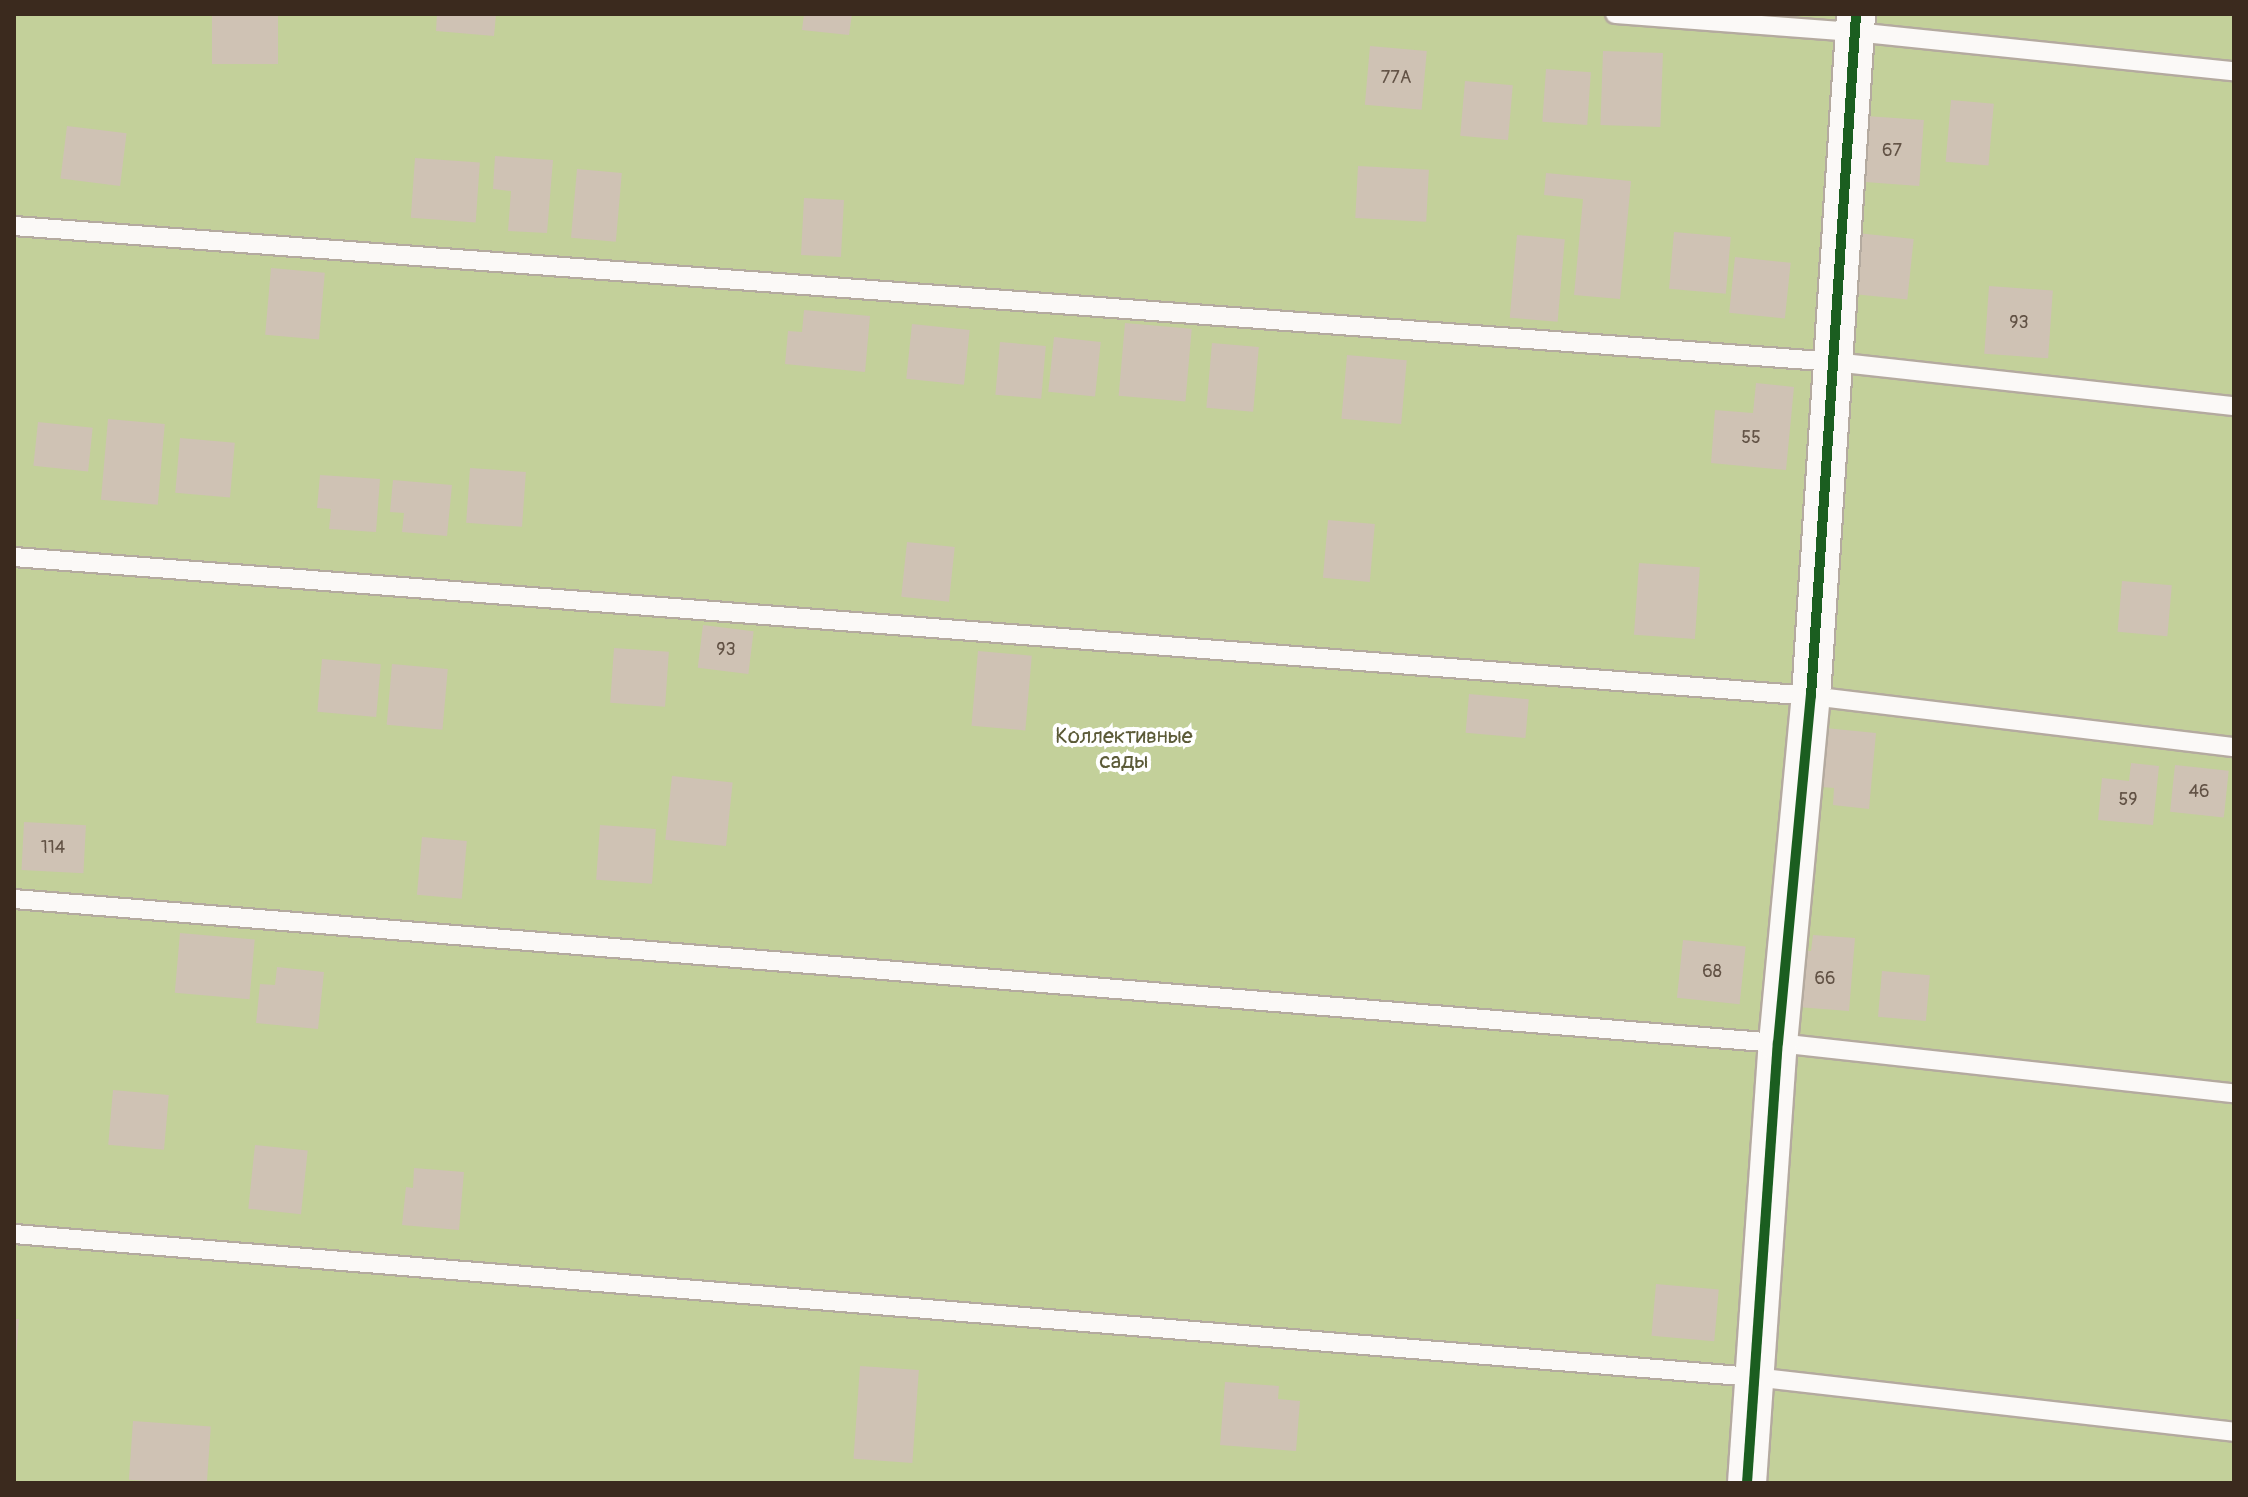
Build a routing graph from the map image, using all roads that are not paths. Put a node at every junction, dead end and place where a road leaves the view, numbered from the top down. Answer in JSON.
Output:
{"nodes":[{"id":1,"x":1615,"y":14,"type":"edge"},
{"id":2,"x":1855,"y":23,"type":"edge"},
{"id":3,"x":2234,"y":71,"type":"edge"},
{"id":4,"x":14,"y":226,"type":"edge"},
{"id":5,"x":1834,"y":362,"type":"junction"},
{"id":6,"x":2234,"y":406,"type":"edge"},
{"id":7,"x":14,"y":557,"type":"edge"},
{"id":8,"x":1811,"y":696,"type":"junction"},
{"id":9,"x":2234,"y":747,"type":"edge"},
{"id":10,"x":14,"y":899,"type":"edge"},
{"id":11,"x":1778,"y":1043,"type":"junction"},
{"id":12,"x":2234,"y":1093,"type":"edge"},
{"id":13,"x":14,"y":1234,"type":"edge"},
{"id":14,"x":1754,"y":1377,"type":"junction"},
{"id":15,"x":2234,"y":1432,"type":"edge"},
{"id":16,"x":1747,"y":1483,"type":"edge"}],
"edges":[{"from":1,"to":2,"type":"lane"},
{"from":2,"to":3,"type":"lane"},
{"from":2,"to":5,"type":"street"},
{"from":4,"to":5,"type":"lane"},
{"from":5,"to":6,"type":"lane"},
{"from":5,"to":8,"type":"street"},
{"from":7,"to":8,"type":"lane"},
{"from":8,"to":9,"type":"lane"},
{"from":8,"to":11,"type":"street"},
{"from":10,"to":11,"type":"lane"},
{"from":11,"to":12,"type":"lane"},
{"from":11,"to":14,"type":"street"},
{"from":13,"to":14,"type":"lane"},
{"from":14,"to":15,"type":"lane"},
{"from":14,"to":16,"type":"street"}]}
